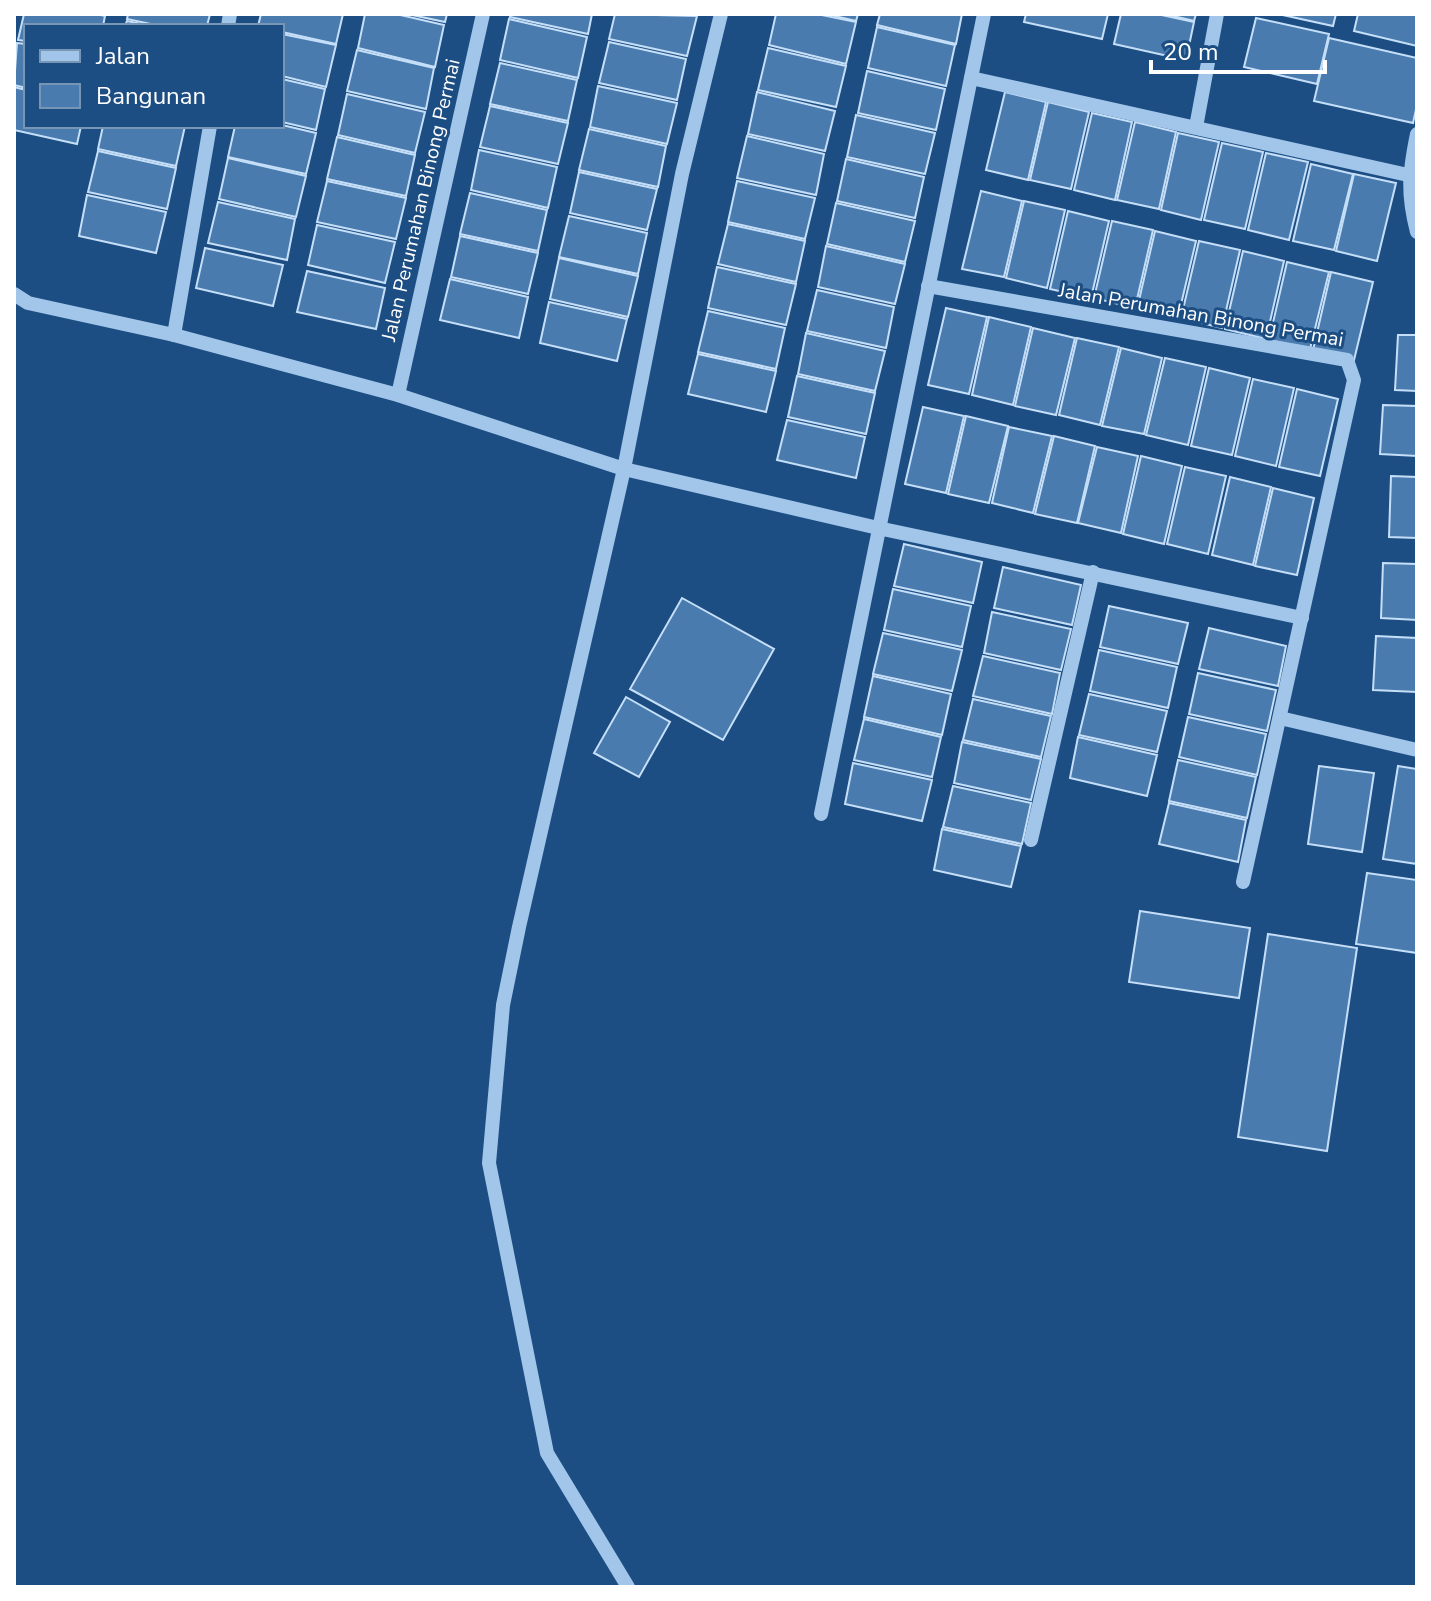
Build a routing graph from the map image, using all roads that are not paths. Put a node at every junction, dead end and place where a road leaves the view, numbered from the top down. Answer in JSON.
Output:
{"nodes":[{"id":1,"x":483,"y":14,"type":"edge"},
{"id":2,"x":721,"y":14,"type":"edge"},
{"id":3,"x":984,"y":14,"type":"edge"},
{"id":4,"x":1217,"y":14,"type":"edge"},
{"id":5,"x":971,"y":78,"type":"junction"},
{"id":6,"x":1196,"y":127,"type":"junction"},
{"id":7,"x":210,"y":128,"type":"edge"},
{"id":8,"x":1417,"y":134,"type":"edge"},
{"id":9,"x":1408,"y":175,"type":"junction"},
{"id":10,"x":1417,"y":232,"type":"edge"},
{"id":11,"x":928,"y":286,"type":"junction"},
{"id":12,"x":14,"y":294,"type":"edge"},
{"id":13,"x":174,"y":335,"type":"junction"},
{"id":14,"x":398,"y":395,"type":"junction"},
{"id":15,"x":624,"y":469,"type":"junction"},
{"id":16,"x":878,"y":528,"type":"junction"},
{"id":17,"x":1093,"y":572,"type":"junction"},
{"id":18,"x":1302,"y":618,"type":"junction"},
{"id":19,"x":1280,"y":718,"type":"junction"},
{"id":20,"x":1417,"y":750,"type":"edge"},
{"id":21,"x":821,"y":814,"type":"dead end"},
{"id":22,"x":1031,"y":840,"type":"dead end"},
{"id":23,"x":1243,"y":882,"type":"dead end"},
{"id":24,"x":628,"y":1587,"type":"edge"}],
"edges":[{"from":1,"to":14,"type":"street","name":"Jalan Perumahan Binong Permai"},
{"from":2,"to":15,"type":"street"},
{"from":3,"to":5,"type":"street"},
{"from":4,"to":6,"type":"street"},
{"from":5,"to":6,"type":"street"},
{"from":5,"to":11,"type":"street"},
{"from":6,"to":9,"type":"street"},
{"from":7,"to":13,"type":"street"},
{"from":8,"to":9,"type":"street"},
{"from":9,"to":10,"type":"street"},
{"from":11,"to":16,"type":"street"},
{"from":11,"to":18,"type":"street","name":"Jalan Perumahan Binong Permai"},
{"from":12,"to":13,"type":"street"},
{"from":13,"to":14,"type":"street"},
{"from":14,"to":15,"type":"street"},
{"from":15,"to":16,"type":"street"},
{"from":15,"to":24,"type":"street"},
{"from":16,"to":17,"type":"street"},
{"from":16,"to":21,"type":"street"},
{"from":17,"to":18,"type":"street"},
{"from":17,"to":22,"type":"street"},
{"from":18,"to":19,"type":"street","name":"Jalan Perumahan Binong Permai"},
{"from":19,"to":20,"type":"street"},
{"from":19,"to":23,"type":"street","name":"Jalan Perumahan Binong Permai"}]}
